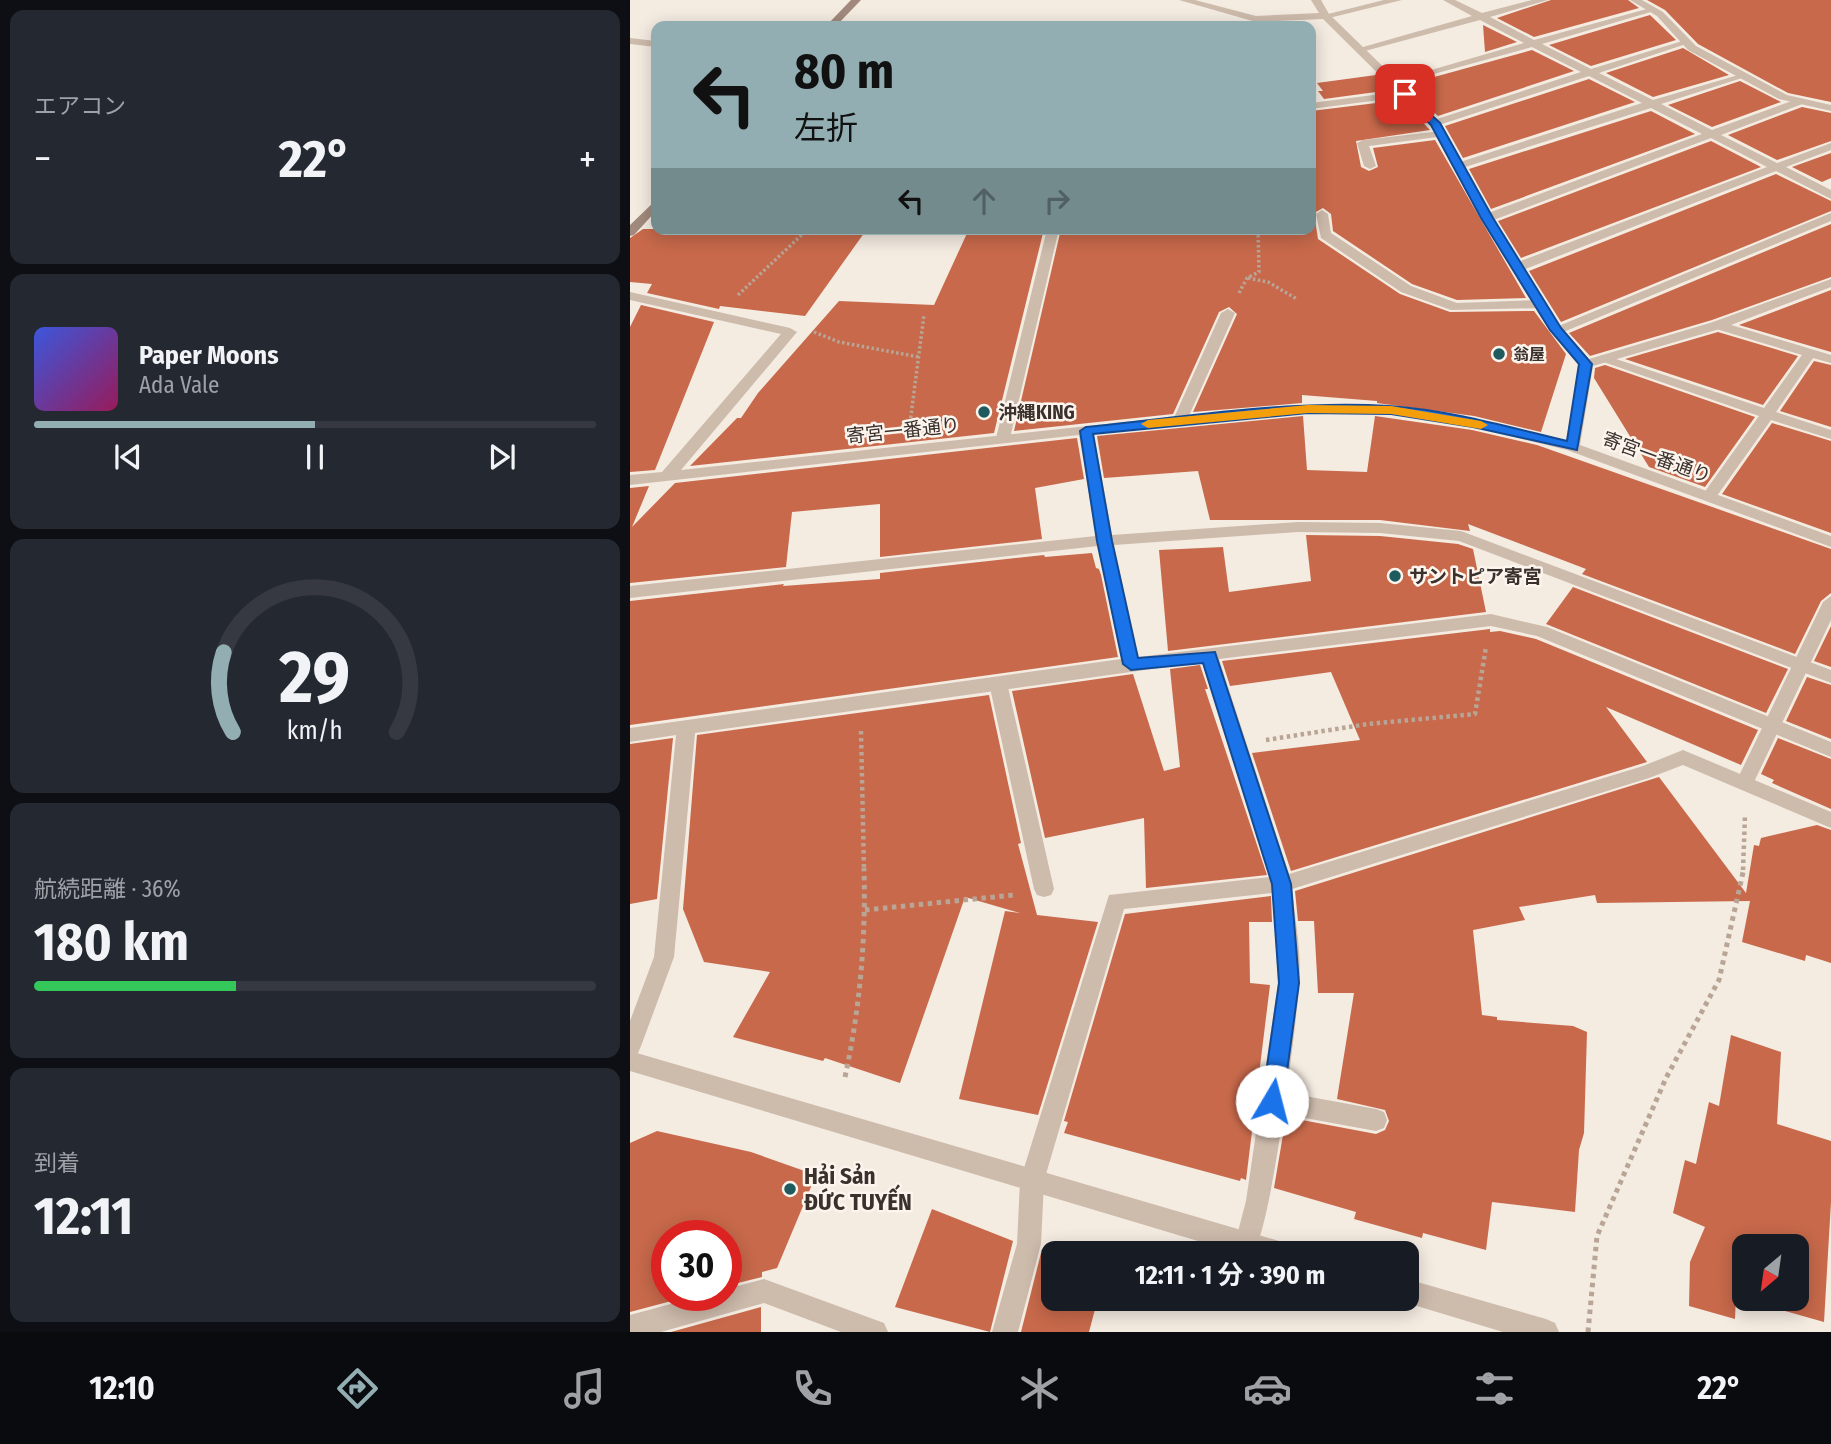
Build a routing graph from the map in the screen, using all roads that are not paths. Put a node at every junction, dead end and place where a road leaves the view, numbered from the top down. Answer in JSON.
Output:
{"nodes":[{"id":1,"x":856,"y":0,"type":"edge"},
{"id":2,"x":1184,"y":0,"type":"edge"},
{"id":3,"x":1316,"y":0,"type":"edge"},
{"id":4,"x":1397,"y":0,"type":"edge"},
{"id":5,"x":1448,"y":0,"type":"edge"},
{"id":6,"x":1543,"y":0,"type":"edge"},
{"id":7,"x":1635,"y":0,"type":"edge"},
{"id":8,"x":1651,"y":9,"type":"junction"},
{"id":9,"x":1325,"y":16,"type":"junction"},
{"id":10,"x":1481,"y":17,"type":"junction"},
{"id":11,"x":836,"y":21,"type":"edge"},
{"id":12,"x":1251,"y":21,"type":"edge"},
{"id":13,"x":1276,"y":21,"type":"edge"},
{"id":14,"x":630,"y":41,"type":"edge"},
{"id":15,"x":1685,"y":41,"type":"junction"},
{"id":16,"x":651,"y":43,"type":"edge"},
{"id":17,"x":1533,"y":43,"type":"junction"},
{"id":18,"x":1361,"y":49,"type":"junction"},
{"id":19,"x":1590,"y":72,"type":"junction"},
{"id":20,"x":1741,"y":75,"type":"junction"},
{"id":21,"x":1394,"y":85,"type":"junction"},
{"id":22,"x":1405,"y":94,"type":"junction"},
{"id":23,"x":1801,"y":101,"type":"junction"},
{"id":24,"x":1651,"y":104,"type":"junction"},
{"id":25,"x":1316,"y":105,"type":"edge"},
{"id":26,"x":1831,"y":108,"type":"edge"},
{"id":27,"x":1438,"y":129,"type":"junction"},
{"id":28,"x":1711,"y":134,"type":"junction"},
{"id":29,"x":1831,"y":146,"type":"edge"},
{"id":30,"x":1370,"y":166,"type":"dead end"},
{"id":31,"x":1458,"y":166,"type":"junction"},
{"id":32,"x":1776,"y":167,"type":"junction"},
{"id":33,"x":1831,"y":195,"type":"edge"},
{"id":34,"x":651,"y":210,"type":"edge"},
{"id":35,"x":1322,"y":214,"type":"dead end"},
{"id":36,"x":1831,"y":217,"type":"edge"},
{"id":37,"x":1487,"y":218,"type":"junction"},
{"id":38,"x":630,"y":232,"type":"edge"},
{"id":39,"x":1052,"y":235,"type":"edge"},
{"id":40,"x":1518,"y":267,"type":"junction"},
{"id":41,"x":1831,"y":283,"type":"edge"},
{"id":42,"x":630,"y":296,"type":"edge"},
{"id":43,"x":1541,"y":304,"type":"junction"},
{"id":44,"x":1228,"y":313,"type":"road end"},
{"id":45,"x":1718,"y":325,"type":"junction"},
{"id":46,"x":1556,"y":330,"type":"junction"},
{"id":47,"x":1810,"y":353,"type":"junction"},
{"id":48,"x":1602,"y":359,"type":"junction"},
{"id":49,"x":1831,"y":359,"type":"edge"},
{"id":50,"x":1586,"y":364,"type":"junction"},
{"id":51,"x":1767,"y":414,"type":"junction"},
{"id":52,"x":1180,"y":420,"type":"junction"},
{"id":53,"x":1086,"y":431,"type":"junction"},
{"id":54,"x":1831,"y":435,"type":"edge"},
{"id":55,"x":1003,"y":438,"type":"junction"},
{"id":56,"x":1572,"y":447,"type":"junction"},
{"id":57,"x":667,"y":477,"type":"junction"},
{"id":58,"x":630,"y":480,"type":"edge"},
{"id":59,"x":1709,"y":497,"type":"junction"},
{"id":60,"x":1105,"y":541,"type":"junction"},
{"id":61,"x":1831,"y":542,"type":"edge"},
{"id":62,"x":630,"y":592,"type":"edge"},
{"id":63,"x":1831,"y":601,"type":"edge"},
{"id":64,"x":1209,"y":656,"type":"junction"},
{"id":65,"x":1131,"y":664,"type":"junction"},
{"id":66,"x":1800,"y":665,"type":"junction"},
{"id":67,"x":1831,"y":677,"type":"edge"},
{"id":68,"x":998,"y":683,"type":"junction"},
{"id":69,"x":1772,"y":726,"type":"junction"},
{"id":70,"x":686,"y":727,"type":"junction"},
{"id":71,"x":630,"y":735,"type":"edge"},
{"id":72,"x":1831,"y":750,"type":"edge"},
{"id":73,"x":1745,"y":782,"type":"junction"},
{"id":74,"x":1831,"y":820,"type":"edge"},
{"id":75,"x":1282,"y":884,"type":"junction"},
{"id":76,"x":1044,"y":889,"type":"road end"},
{"id":77,"x":630,"y":1046,"type":"edge"},
{"id":78,"x":630,"y":1061,"type":"edge"},
{"id":79,"x":1272,"y":1101,"type":"junction"},
{"id":80,"x":1376,"y":1120,"type":"dead end"},
{"id":81,"x":1032,"y":1181,"type":"junction"},
{"id":82,"x":1240,"y":1241,"type":"edge"},
{"id":83,"x":1248,"y":1241,"type":"edge"},
{"id":84,"x":1419,"y":1295,"type":"edge"},
{"id":85,"x":630,"y":1328,"type":"edge"},
{"id":86,"x":875,"y":1332,"type":"edge"},
{"id":87,"x":1005,"y":1332,"type":"edge"},
{"id":88,"x":1546,"y":1332,"type":"edge"}],
"edges":[{"from":1,"to":11,"type":"main road"},
{"from":2,"to":12,"type":"street"},
{"from":3,"to":9,"type":"street"},
{"from":4,"to":9,"type":"street"},
{"from":5,"to":10,"type":"street"},
{"from":6,"to":10,"type":"street"},
{"from":7,"to":8,"type":"street"},
{"from":8,"to":15,"type":"street"},
{"from":8,"to":17,"type":"street"},
{"from":9,"to":13,"type":"street"},
{"from":9,"to":18,"type":"street"},
{"from":10,"to":17,"type":"street"},
{"from":10,"to":18,"type":"street"},
{"from":14,"to":16,"type":"street"},
{"from":15,"to":19,"type":"street"},
{"from":15,"to":20,"type":"street"},
{"from":17,"to":19,"type":"street"},
{"from":17,"to":21,"type":"street"},
{"from":18,"to":21,"type":"street"},
{"from":19,"to":24,"type":"street"},
{"from":19,"to":27,"type":"street"},
{"from":20,"to":23,"type":"street"},
{"from":20,"to":24,"type":"street"},
{"from":21,"to":22,"type":"street"},
{"from":22,"to":25,"type":"street"},
{"from":22,"to":27,"type":"street"},
{"from":23,"to":26,"type":"street"},
{"from":23,"to":28,"type":"street"},
{"from":24,"to":28,"type":"street"},
{"from":24,"to":31,"type":"street"},
{"from":27,"to":30,"type":"street"},
{"from":27,"to":31,"type":"street"},
{"from":28,"to":32,"type":"street"},
{"from":28,"to":37,"type":"street"},
{"from":29,"to":32,"type":"street"},
{"from":31,"to":37,"type":"street"},
{"from":32,"to":33,"type":"street"},
{"from":32,"to":40,"type":"street"},
{"from":34,"to":38,"type":"main road"},
{"from":35,"to":43,"type":"street"},
{"from":36,"to":46,"type":"street"},
{"from":37,"to":40,"type":"street"},
{"from":39,"to":55,"type":"street"},
{"from":40,"to":43,"type":"street"},
{"from":41,"to":45,"type":"street"},
{"from":42,"to":57,"type":"street"},
{"from":43,"to":46,"type":"street"},
{"from":44,"to":52,"type":"street"},
{"from":45,"to":47,"type":"street"},
{"from":45,"to":48,"type":"street"},
{"from":46,"to":50,"type":"street"},
{"from":47,"to":49,"type":"street"},
{"from":47,"to":51,"type":"street"},
{"from":48,"to":50,"type":"street"},
{"from":48,"to":51,"type":"street"},
{"from":50,"to":56,"type":"street"},
{"from":51,"to":54,"type":"street"},
{"from":51,"to":59,"type":"street"},
{"from":52,"to":53,"type":"street","name":"寄宮一番通り"},
{"from":52,"to":56,"type":"street","name":"寄宮一番通り"},
{"from":53,"to":55,"type":"street","name":"寄宮一番通り"},
{"from":53,"to":60,"type":"street"},
{"from":55,"to":57,"type":"street","name":"寄宮一番通り"},
{"from":56,"to":59,"type":"street","name":"寄宮一番通り"},
{"from":57,"to":58,"type":"street","name":"寄宮一番通り"},
{"from":59,"to":61,"type":"street","name":"寄宮一番通り"},
{"from":60,"to":62,"type":"street"},
{"from":60,"to":65,"type":"street"},
{"from":60,"to":66,"type":"street"},
{"from":63,"to":66,"type":"street"},
{"from":64,"to":65,"type":"street"},
{"from":64,"to":69,"type":"street"},
{"from":64,"to":75,"type":"street"},
{"from":65,"to":68,"type":"street"},
{"from":66,"to":67,"type":"street"},
{"from":66,"to":69,"type":"street"},
{"from":68,"to":70,"type":"street"},
{"from":68,"to":76,"type":"street"},
{"from":69,"to":72,"type":"street"},
{"from":69,"to":73,"type":"street"},
{"from":70,"to":71,"type":"street"},
{"from":70,"to":77,"type":"street"},
{"from":73,"to":74,"type":"street"},
{"from":73,"to":75,"type":"street"},
{"from":75,"to":79,"type":"street"},
{"from":75,"to":81,"type":"street"},
{"from":78,"to":81,"type":"street"},
{"from":79,"to":80,"type":"street"},
{"from":79,"to":83,"type":"street"},
{"from":81,"to":82,"type":"street"},
{"from":81,"to":87,"type":"street"},
{"from":84,"to":88,"type":"street"},
{"from":85,"to":86,"type":"street"}]}
